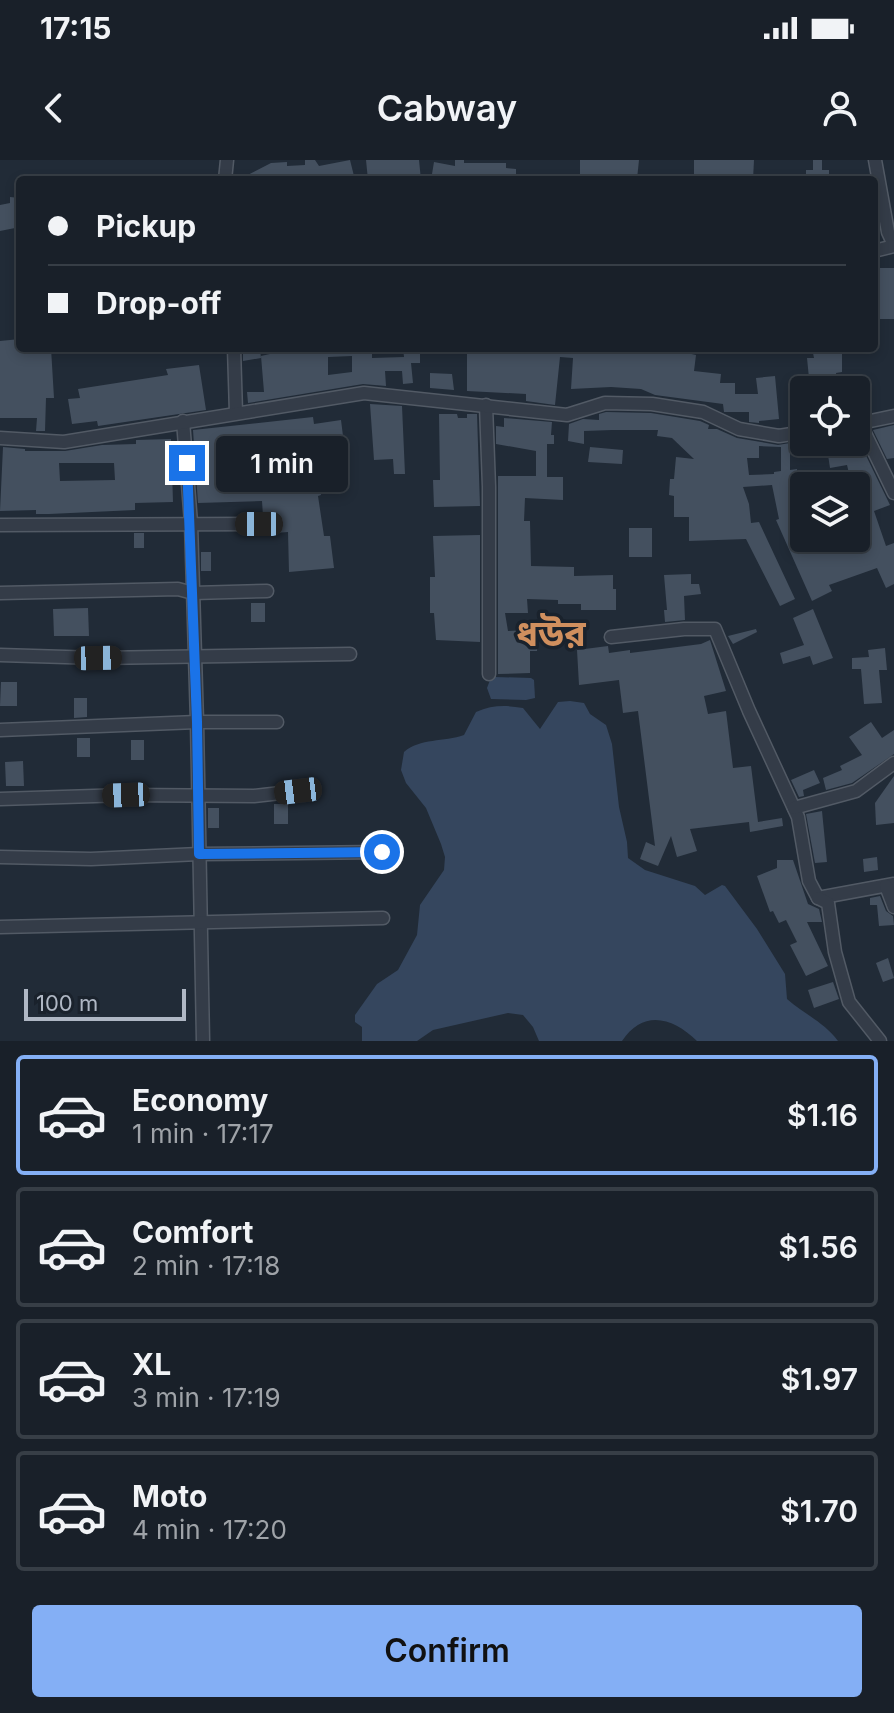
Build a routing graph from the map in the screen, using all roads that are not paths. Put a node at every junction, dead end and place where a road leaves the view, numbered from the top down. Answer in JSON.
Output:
{"nodes":[{"id":1,"x":878,"y":177,"type":"edge"},
{"id":2,"x":894,"y":246,"type":"edge"},
{"id":3,"x":234,"y":352,"type":"edge"},
{"id":4,"x":486,"y":405,"type":"junction"},
{"id":5,"x":236,"y":413,"type":"junction"},
{"id":6,"x":894,"y":416,"type":"edge"},
{"id":7,"x":183,"y":421,"type":"junction"},
{"id":8,"x":870,"y":421,"type":"edge"},
{"id":9,"x":790,"y":434,"type":"edge"},
{"id":10,"x":0,"y":438,"type":"edge"},
{"id":11,"x":870,"y":446,"type":"edge"},
{"id":12,"x":894,"y":493,"type":"edge"},
{"id":13,"x":191,"y":523,"type":"junction"},
{"id":14,"x":259,"y":524,"type":"dead end"},
{"id":15,"x":0,"y":525,"type":"edge"},
{"id":16,"x":267,"y":591,"type":"dead end"},
{"id":17,"x":0,"y":593,"type":"edge"},
{"id":18,"x":193,"y":593,"type":"junction"},
{"id":19,"x":611,"y":637,"type":"dead end"},
{"id":20,"x":350,"y":654,"type":"dead end"},
{"id":21,"x":0,"y":655,"type":"edge"},
{"id":22,"x":194,"y":655,"type":"junction"},
{"id":23,"x":489,"y":674,"type":"dead end"},
{"id":24,"x":197,"y":722,"type":"junction"},
{"id":25,"x":277,"y":722,"type":"dead end"},
{"id":26,"x":0,"y":730,"type":"edge"},
{"id":27,"x":894,"y":763,"type":"edge"},
{"id":28,"x":298,"y":791,"type":"dead end"},
{"id":29,"x":199,"y":796,"type":"junction"},
{"id":30,"x":0,"y":799,"type":"edge"},
{"id":31,"x":794,"y":808,"type":"junction"},
{"id":32,"x":382,"y":852,"type":"dead end"},
{"id":33,"x":199,"y":854,"type":"junction"},
{"id":34,"x":0,"y":857,"type":"edge"},
{"id":35,"x":890,"y":885,"type":"edge"},
{"id":36,"x":818,"y":898,"type":"junction"},
{"id":37,"x":894,"y":907,"type":"edge"},
{"id":38,"x":383,"y":918,"type":"dead end"},
{"id":39,"x":200,"y":922,"type":"junction"},
{"id":40,"x":0,"y":927,"type":"edge"},
{"id":41,"x":203,"y":1041,"type":"edge"},
{"id":42,"x":880,"y":1041,"type":"edge"}],
"edges":[{"from":1,"to":2,"type":"street"},
{"from":3,"to":5,"type":"street"},
{"from":4,"to":5,"type":"street"},
{"from":4,"to":9,"type":"street"},
{"from":4,"to":23,"type":"street"},
{"from":5,"to":7,"type":"street"},
{"from":6,"to":8,"type":"street"},
{"from":7,"to":10,"type":"street"},
{"from":7,"to":13,"type":"street"},
{"from":11,"to":12,"type":"street"},
{"from":13,"to":14,"type":"street"},
{"from":13,"to":15,"type":"street"},
{"from":13,"to":18,"type":"street"},
{"from":16,"to":18,"type":"street"},
{"from":17,"to":18,"type":"street"},
{"from":18,"to":22,"type":"street"},
{"from":19,"to":31,"type":"street"},
{"from":20,"to":22,"type":"street"},
{"from":21,"to":22,"type":"street"},
{"from":22,"to":24,"type":"street"},
{"from":24,"to":25,"type":"street"},
{"from":24,"to":26,"type":"street"},
{"from":24,"to":29,"type":"street"},
{"from":27,"to":31,"type":"street"},
{"from":28,"to":29,"type":"street"},
{"from":29,"to":30,"type":"street"},
{"from":29,"to":33,"type":"street"},
{"from":31,"to":36,"type":"street"},
{"from":32,"to":33,"type":"street"},
{"from":33,"to":34,"type":"street"},
{"from":33,"to":39,"type":"street"},
{"from":35,"to":36,"type":"street"},
{"from":35,"to":37,"type":"street"},
{"from":36,"to":42,"type":"street"},
{"from":38,"to":39,"type":"street"},
{"from":39,"to":40,"type":"street"},
{"from":39,"to":41,"type":"street"}]}
